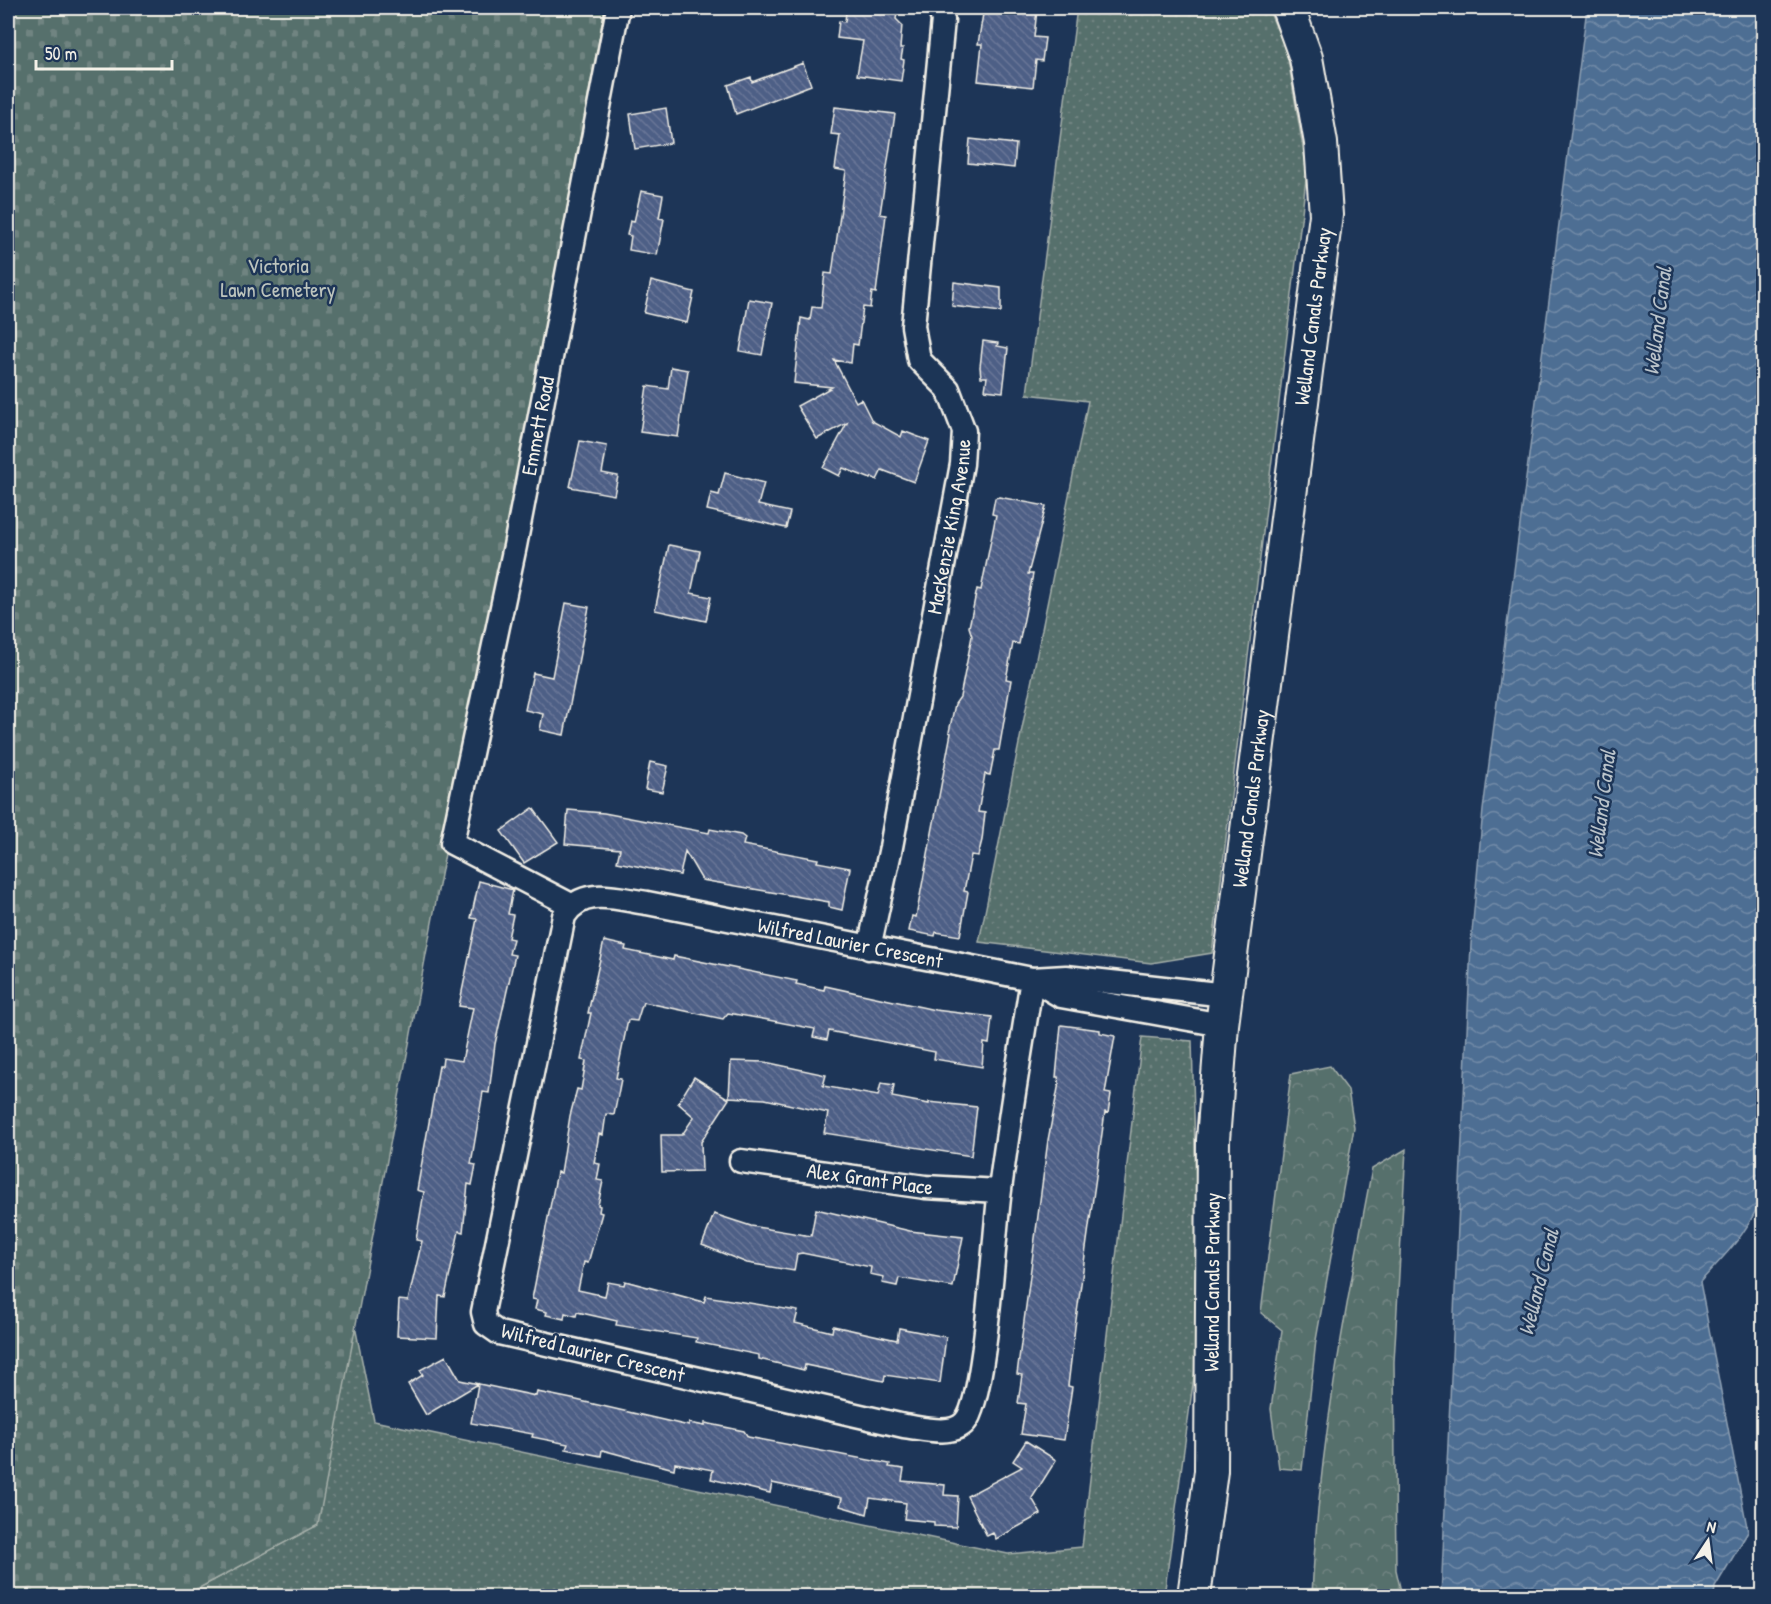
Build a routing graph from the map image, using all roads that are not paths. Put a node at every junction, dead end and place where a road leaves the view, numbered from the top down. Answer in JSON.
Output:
{"nodes":[{"id":1,"x":618,"y":8,"type":"edge"},
{"id":2,"x":939,"y":8,"type":"edge"},
{"id":3,"x":1288,"y":8,"type":"edge"},
{"id":4,"x":571,"y":905,"type":"junction"},
{"id":5,"x":869,"y":948,"type":"junction"},
{"id":6,"x":1032,"y":979,"type":"junction"},
{"id":7,"x":1224,"y":1010,"type":"junction"},
{"id":8,"x":741,"y":1161,"type":"dead end"},
{"id":9,"x":999,"y":1191,"type":"junction"},
{"id":10,"x":1194,"y":1596,"type":"edge"}],
"edges":[{"from":1,"to":4,"type":"street","name":"Emmett Road"},
{"from":2,"to":5,"type":"street","name":"MacKenzie King Avenue"},
{"from":3,"to":7,"type":"main road","name":"Welland Canals Parkway"},
{"from":4,"to":5,"type":"street","name":"Wilfred Laurier Crescent"},
{"from":4,"to":9,"type":"street","name":"Wilfred Laurier Crescent"},
{"from":5,"to":6,"type":"street","name":"Wilfred Laurier Crescent"},
{"from":6,"to":7,"type":"street","name":"Wilfred Laurier Crescent"},
{"from":6,"to":7,"type":"street","name":"Wilfred Laurier Crescent"},
{"from":6,"to":9,"type":"street","name":"Wilfred Laurier Crescent"},
{"from":7,"to":10,"type":"main road","name":"Welland Canals Parkway"},
{"from":8,"to":9,"type":"street","name":"Alex Grant Place"}]}
